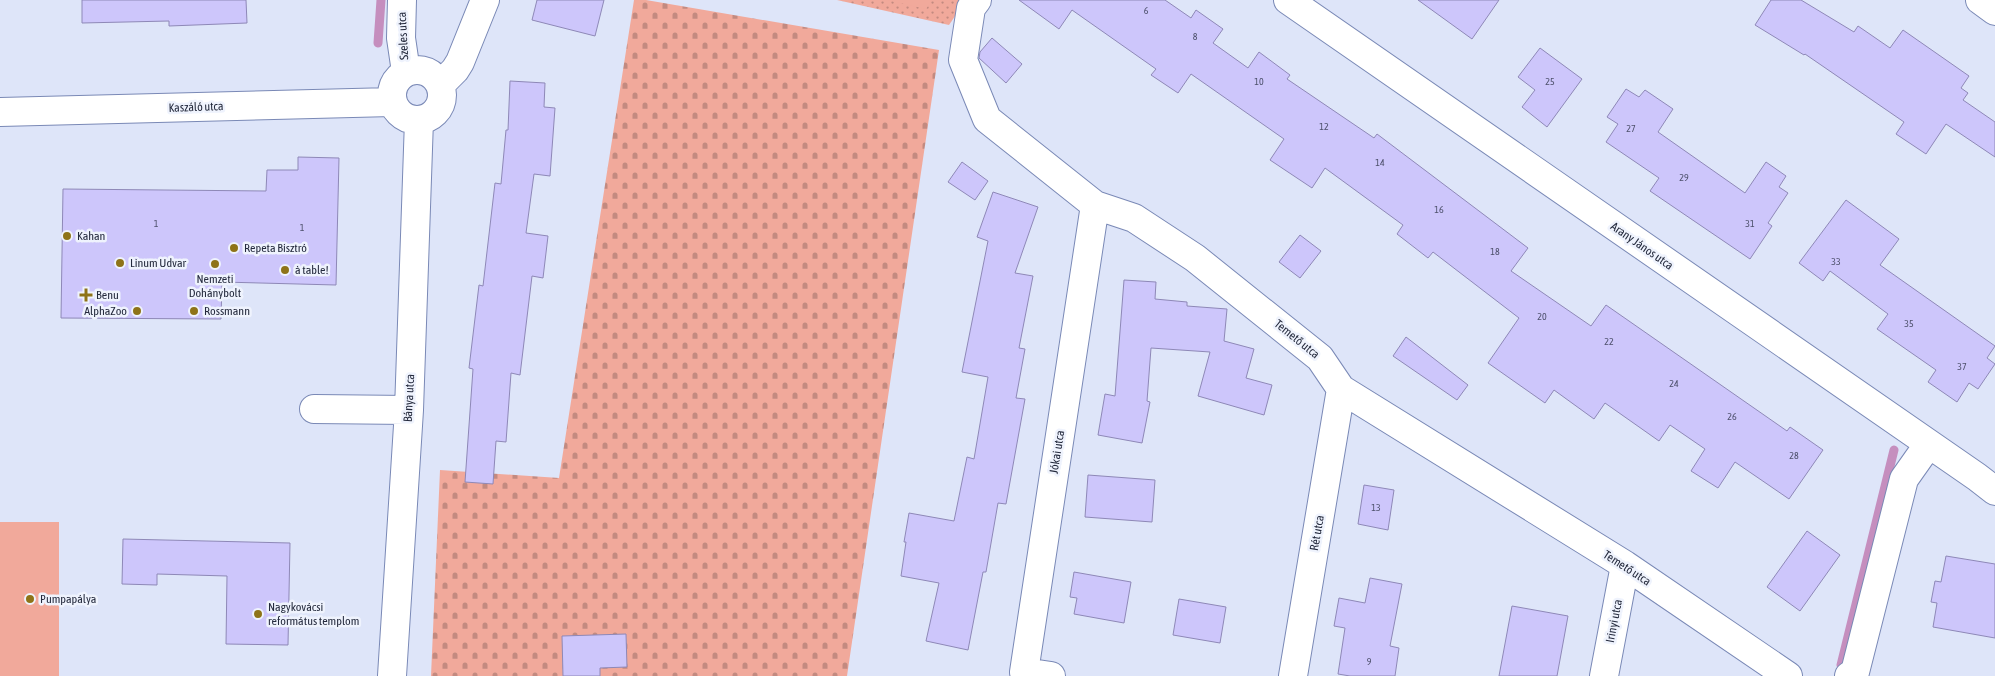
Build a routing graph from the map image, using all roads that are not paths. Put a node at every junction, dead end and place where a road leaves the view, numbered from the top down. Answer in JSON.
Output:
{"nodes":[{"id":1,"x":402,"y":0,"type":"edge"},
{"id":2,"x":485,"y":0,"type":"edge"},
{"id":3,"x":977,"y":0,"type":"edge"},
{"id":4,"x":1288,"y":0,"type":"edge"},
{"id":5,"x":1980,"y":0,"type":"edge"},
{"id":6,"x":1995,"y":11,"type":"edge"},
{"id":7,"x":406,"y":72,"type":"junction"},
{"id":8,"x":440,"y":84,"type":"junction"},
{"id":9,"x":392,"y":102,"type":"junction"},
{"id":10,"x":0,"y":112,"type":"edge"},
{"id":11,"x":419,"y":120,"type":"junction"},
{"id":12,"x":1095,"y":204,"type":"junction"},
{"id":13,"x":1341,"y":389,"type":"junction"},
{"id":14,"x":314,"y":409,"type":"dead end"},
{"id":15,"x":409,"y":410,"type":"junction"},
{"id":16,"x":1928,"y":444,"type":"junction"},
{"id":17,"x":1995,"y":491,"type":"edge"},
{"id":18,"x":1625,"y":566,"type":"junction"},
{"id":19,"x":392,"y":676,"type":"edge"},
{"id":20,"x":1051,"y":676,"type":"edge"},
{"id":21,"x":1293,"y":676,"type":"edge"},
{"id":22,"x":1604,"y":676,"type":"edge"},
{"id":23,"x":1788,"y":676,"type":"edge"},
{"id":24,"x":1849,"y":676,"type":"edge"}],
"edges":[{"from":1,"to":7,"type":"street","name":"Szeles utca"},
{"from":2,"to":8,"type":"street"},
{"from":3,"to":12,"type":"street","name":"Temető utca"},
{"from":4,"to":16,"type":"street","name":"Arany János utca"},
{"from":5,"to":6,"type":"street"},
{"from":7,"to":8,"type":"street","name":"Szeles utca"},
{"from":7,"to":9,"type":"street","name":"Szeles utca"},
{"from":8,"to":11,"type":"street"},
{"from":9,"to":10,"type":"street","name":"Kaszáló utca"},
{"from":9,"to":11,"type":"street"},
{"from":11,"to":15,"type":"street","name":"Bánya utca"},
{"from":12,"to":13,"type":"street","name":"Temető utca"},
{"from":12,"to":20,"type":"street","name":"Jókai utca"},
{"from":13,"to":18,"type":"street","name":"Temető utca"},
{"from":13,"to":21,"type":"street","name":"Rét utca"},
{"from":14,"to":15,"type":"street"},
{"from":15,"to":19,"type":"street","name":"Bánya utca"},
{"from":16,"to":17,"type":"street","name":"Arany János utca"},
{"from":16,"to":24,"type":"street"},
{"from":18,"to":22,"type":"street","name":"Irinyi utca"},
{"from":18,"to":23,"type":"street","name":"Temető utca"}]}
